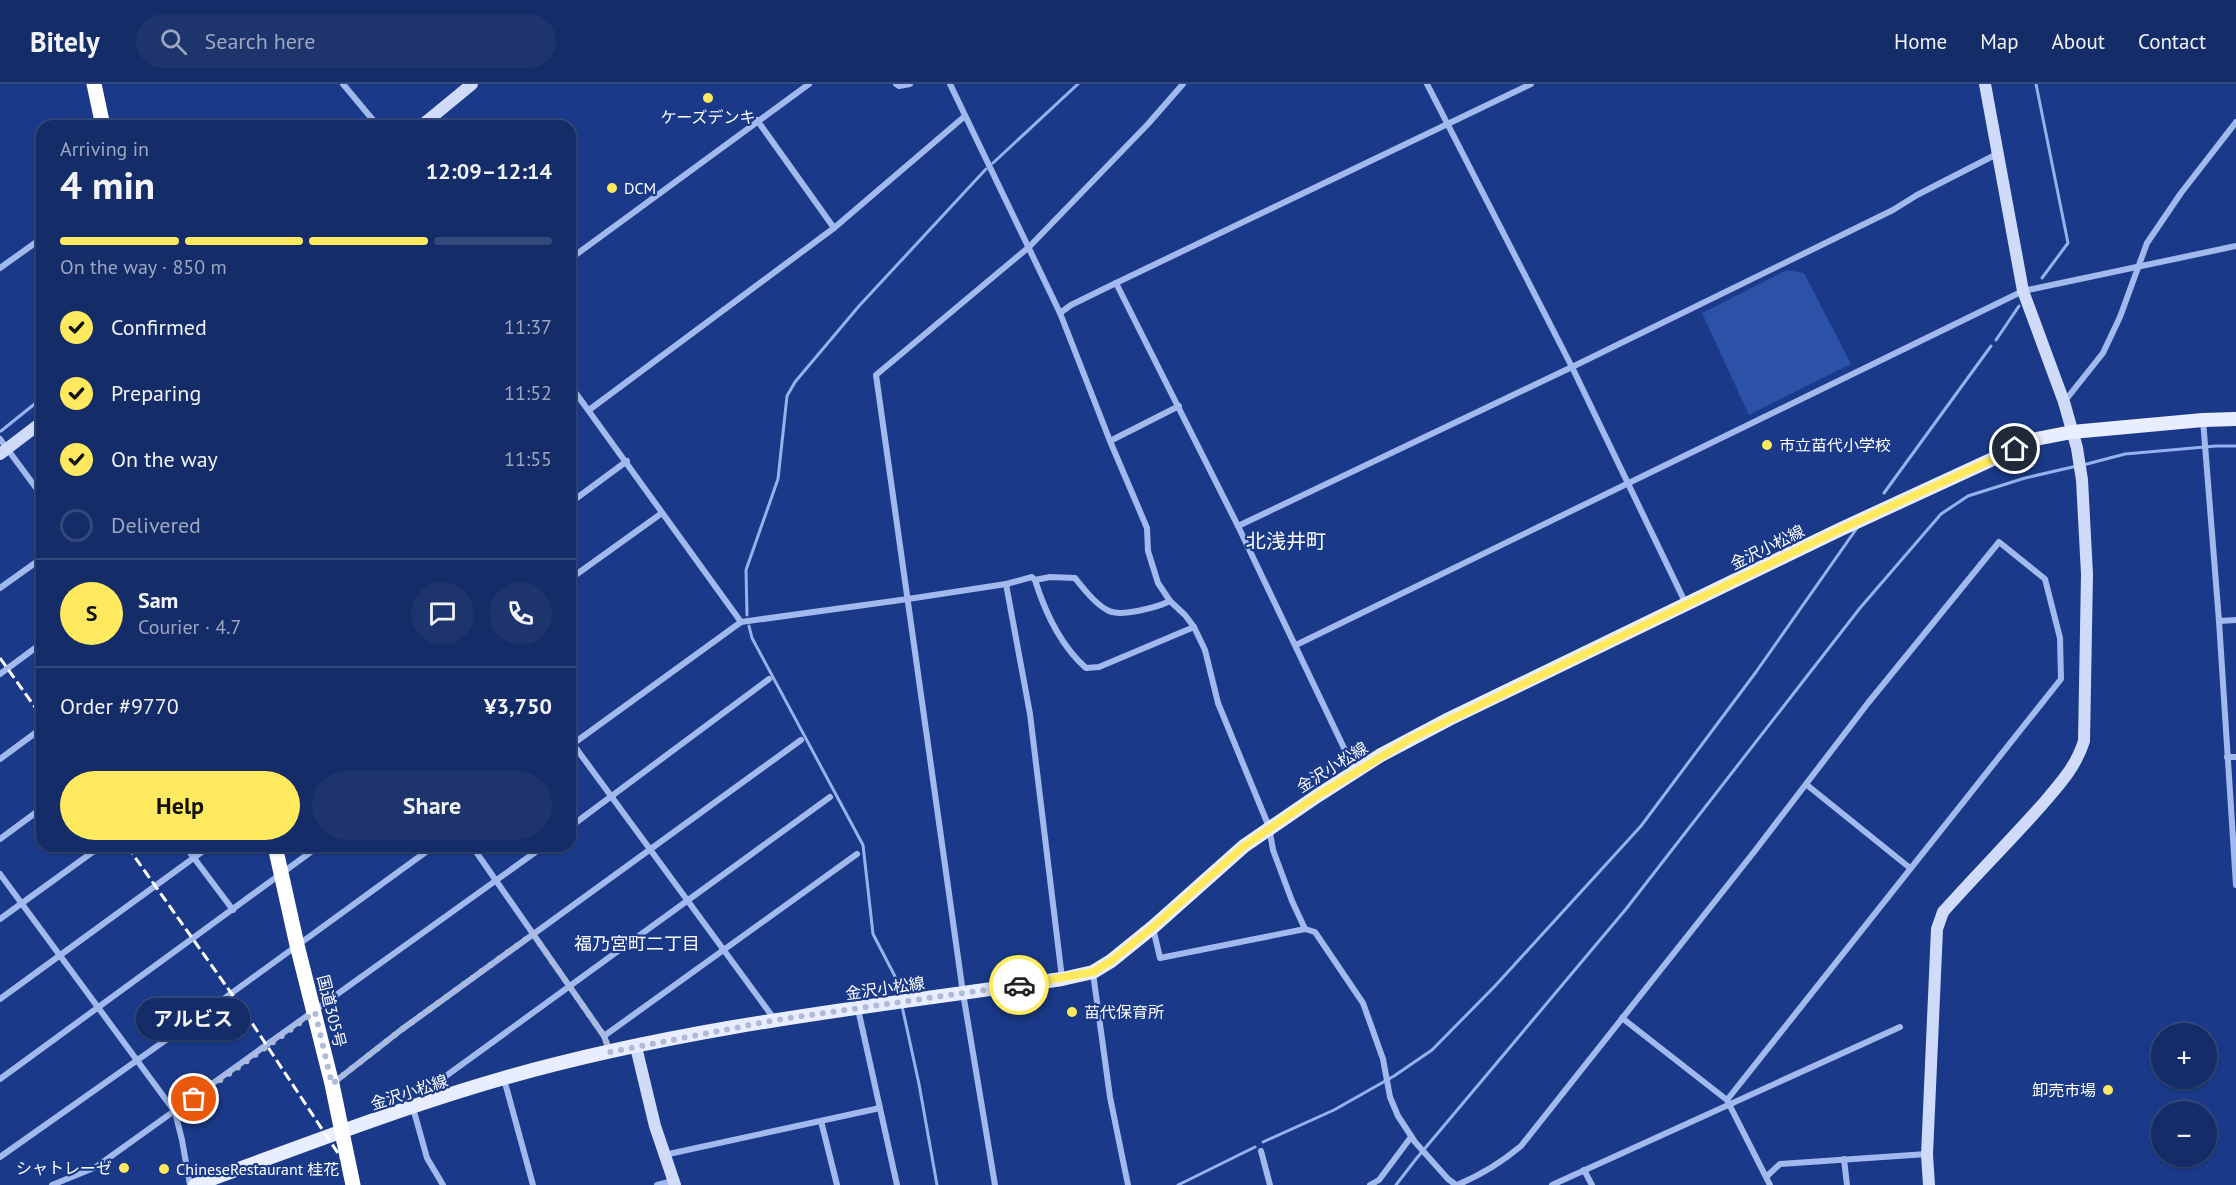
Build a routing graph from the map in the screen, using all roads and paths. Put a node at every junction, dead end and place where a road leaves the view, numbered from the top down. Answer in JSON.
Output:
{"nodes":[{"id":1,"x":94,"y":84,"type":"edge"},
{"id":2,"x":345,"y":84,"type":"edge"},
{"id":3,"x":472,"y":84,"type":"edge"},
{"id":4,"x":809,"y":84,"type":"edge"},
{"id":5,"x":896,"y":84,"type":"edge"},
{"id":6,"x":909,"y":84,"type":"edge"},
{"id":7,"x":950,"y":84,"type":"edge"},
{"id":8,"x":1183,"y":84,"type":"edge"},
{"id":9,"x":1427,"y":84,"type":"edge"},
{"id":10,"x":1531,"y":84,"type":"edge"},
{"id":11,"x":1985,"y":84,"type":"edge"},
{"id":12,"x":965,"y":117,"type":"junction"},
{"id":13,"x":102,"y":120,"type":"edge"},
{"id":14,"x":373,"y":120,"type":"edge"},
{"id":15,"x":428,"y":120,"type":"edge"},
{"id":16,"x":757,"y":120,"type":"junction"},
{"id":17,"x":2236,"y":122,"type":"edge"},
{"id":18,"x":1446,"y":124,"type":"junction"},
{"id":19,"x":1999,"y":153,"type":"junction"},
{"id":20,"x":834,"y":228,"type":"junction"},
{"id":21,"x":36,"y":242,"type":"edge"},
{"id":22,"x":2236,"y":246,"type":"edge"},
{"id":23,"x":1029,"y":247,"type":"junction"},
{"id":24,"x":576,"y":255,"type":"edge"},
{"id":25,"x":2140,"y":266,"type":"junction"},
{"id":26,"x":0,"y":268,"type":"edge"},
{"id":27,"x":1116,"y":283,"type":"junction"},
{"id":28,"x":2023,"y":291,"type":"junction"},
{"id":29,"x":1060,"y":313,"type":"junction"},
{"id":30,"x":1572,"y":367,"type":"junction"},
{"id":31,"x":576,"y":393,"type":"edge"},
{"id":32,"x":2064,"y":402,"type":"junction"},
{"id":33,"x":1179,"y":406,"type":"junction"},
{"id":34,"x":589,"y":411,"type":"junction"},
{"id":35,"x":2236,"y":419,"type":"edge"},
{"id":36,"x":36,"y":426,"type":"edge"},
{"id":37,"x":2203,"y":426,"type":"junction"},
{"id":38,"x":2072,"y":432,"type":"junction"},
{"id":39,"x":1110,"y":441,"type":"junction"},
{"id":40,"x":2,"y":447,"type":"edge"},
{"id":41,"x":627,"y":461,"type":"junction"},
{"id":42,"x":1629,"y":484,"type":"junction"},
{"id":43,"x":35,"y":486,"type":"edge"},
{"id":44,"x":576,"y":498,"type":"edge"},
{"id":45,"x":662,"y":513,"type":"junction"},
{"id":46,"x":1238,"y":526,"type":"junction"},
{"id":47,"x":36,"y":562,"type":"edge"},
{"id":48,"x":576,"y":575,"type":"edge"},
{"id":49,"x":1035,"y":580,"type":"junction"},
{"id":50,"x":1006,"y":584,"type":"junction"},
{"id":51,"x":0,"y":588,"type":"edge"},
{"id":52,"x":908,"y":599,"type":"junction"},
{"id":53,"x":1170,"y":601,"type":"junction"},
{"id":54,"x":1686,"y":604,"type":"junction"},
{"id":55,"x":2236,"y":620,"type":"edge"},
{"id":56,"x":2219,"y":621,"type":"junction"},
{"id":57,"x":741,"y":622,"type":"junction"},
{"id":58,"x":1194,"y":627,"type":"junction"},
{"id":59,"x":1296,"y":645,"type":"junction"},
{"id":60,"x":36,"y":649,"type":"edge"},
{"id":61,"x":0,"y":674,"type":"edge"},
{"id":62,"x":769,"y":680,"type":"dead end"},
{"id":63,"x":36,"y":732,"type":"edge"},
{"id":64,"x":576,"y":739,"type":"edge"},
{"id":65,"x":801,"y":740,"type":"dead end"},
{"id":66,"x":576,"y":750,"type":"edge"},
{"id":67,"x":2227,"y":757,"type":"junction"},
{"id":68,"x":2236,"y":757,"type":"edge"},
{"id":69,"x":0,"y":759,"type":"edge"},
{"id":70,"x":1355,"y":771,"type":"junction"},
{"id":71,"x":1807,"y":785,"type":"junction"},
{"id":72,"x":610,"y":797,"type":"junction"},
{"id":73,"x":830,"y":797,"type":"dead end"},
{"id":74,"x":36,"y":812,"type":"edge"},
{"id":75,"x":576,"y":822,"type":"edge"},
{"id":76,"x":1269,"y":827,"type":"junction"},
{"id":77,"x":0,"y":839,"type":"edge"},
{"id":78,"x":649,"y":849,"type":"junction"},
{"id":79,"x":93,"y":852,"type":"edge"},
{"id":80,"x":189,"y":852,"type":"edge"},
{"id":81,"x":202,"y":852,"type":"edge"},
{"id":82,"x":276,"y":852,"type":"edge"},
{"id":83,"x":312,"y":852,"type":"edge"},
{"id":84,"x":426,"y":852,"type":"edge"},
{"id":85,"x":476,"y":852,"type":"edge"},
{"id":86,"x":536,"y":852,"type":"edge"},
{"id":87,"x":857,"y":854,"type":"dead end"},
{"id":88,"x":194,"y":858,"type":"junction"},
{"id":89,"x":1911,"y":868,"type":"junction"},
{"id":90,"x":0,"y":874,"type":"edge"},
{"id":91,"x":281,"y":874,"type":"junction"},
{"id":92,"x":496,"y":882,"type":"junction"},
{"id":93,"x":2236,"y":885,"type":"edge"},
{"id":94,"x":687,"y":900,"type":"junction"},
{"id":95,"x":22,"y":903,"type":"junction"},
{"id":96,"x":233,"y":910,"type":"junction"},
{"id":97,"x":0,"y":919,"type":"edge"},
{"id":98,"x":1153,"y":927,"type":"junction"},
{"id":99,"x":1305,"y":929,"type":"junction"},
{"id":100,"x":533,"y":934,"type":"junction"},
{"id":101,"x":297,"y":945,"type":"junction"},
{"id":102,"x":724,"y":950,"type":"junction"},
{"id":103,"x":59,"y":956,"type":"junction"},
{"id":104,"x":1093,"y":972,"type":"junction"},
{"id":105,"x":1062,"y":979,"type":"junction"},
{"id":106,"x":569,"y":986,"type":"junction"},
{"id":107,"x":963,"y":993,"type":"junction"},
{"id":108,"x":0,"y":999,"type":"edge"},
{"id":109,"x":98,"y":1008,"type":"junction"},
{"id":110,"x":858,"y":1009,"type":"junction"},
{"id":111,"x":315,"y":1012,"type":"junction"},
{"id":112,"x":1622,"y":1018,"type":"junction"},
{"id":113,"x":776,"y":1020,"type":"junction"},
{"id":114,"x":1900,"y":1027,"type":"dead end"},
{"id":115,"x":604,"y":1036,"type":"junction"},
{"id":116,"x":636,"y":1047,"type":"junction"},
{"id":117,"x":610,"y":1052,"type":"junction"},
{"id":118,"x":136,"y":1060,"type":"junction"},
{"id":119,"x":504,"y":1078,"type":"junction"},
{"id":120,"x":0,"y":1080,"type":"edge"},
{"id":121,"x":332,"y":1084,"type":"junction"},
{"id":122,"x":432,"y":1102,"type":"junction"},
{"id":123,"x":1729,"y":1102,"type":"junction"},
{"id":124,"x":413,"y":1108,"type":"junction"},
{"id":125,"x":880,"y":1108,"type":"junction"},
{"id":126,"x":175,"y":1112,"type":"junction"},
{"id":127,"x":821,"y":1121,"type":"junction"},
{"id":128,"x":341,"y":1131,"type":"junction"},
{"id":129,"x":1413,"y":1139,"type":"junction"},
{"id":130,"x":1261,"y":1150,"type":"dead end"},
{"id":131,"x":1923,"y":1154,"type":"junction"},
{"id":132,"x":664,"y":1155,"type":"junction"},
{"id":133,"x":0,"y":1157,"type":"edge"},
{"id":134,"x":1844,"y":1159,"type":"junction"},
{"id":135,"x":1584,"y":1170,"type":"junction"},
{"id":136,"x":1767,"y":1176,"type":"junction"},
{"id":137,"x":674,"y":1183,"type":"edge"},
{"id":138,"x":52,"y":1185,"type":"edge"},
{"id":139,"x":193,"y":1185,"type":"edge"},
{"id":140,"x":353,"y":1185,"type":"edge"},
{"id":141,"x":443,"y":1185,"type":"edge"},
{"id":142,"x":533,"y":1185,"type":"edge"},
{"id":143,"x":657,"y":1185,"type":"edge"},
{"id":144,"x":837,"y":1185,"type":"edge"},
{"id":145,"x":897,"y":1185,"type":"edge"},
{"id":146,"x":994,"y":1185,"type":"edge"},
{"id":147,"x":1128,"y":1185,"type":"edge"},
{"id":148,"x":1270,"y":1185,"type":"edge"},
{"id":149,"x":1370,"y":1185,"type":"edge"},
{"id":150,"x":1457,"y":1185,"type":"edge"},
{"id":151,"x":1552,"y":1185,"type":"edge"},
{"id":152,"x":1592,"y":1185,"type":"edge"},
{"id":153,"x":1770,"y":1185,"type":"edge"},
{"id":154,"x":1847,"y":1185,"type":"edge"},
{"id":155,"x":1929,"y":1185,"type":"edge"}],
"edges":[{"from":1,"to":13,"type":"highway"},
{"from":2,"to":14,"type":"street"},
{"from":3,"to":15,"type":"street"},
{"from":4,"to":16,"type":"street"},
{"from":5,"to":6,"type":"street"},
{"from":7,"to":12,"type":"street"},
{"from":8,"to":23,"type":"street"},
{"from":9,"to":18,"type":"street"},
{"from":10,"to":18,"type":"street"},
{"from":11,"to":19,"type":"street"},
{"from":12,"to":20,"type":"street"},
{"from":12,"to":23,"type":"street"},
{"from":16,"to":20,"type":"street"},
{"from":16,"to":24,"type":"street"},
{"from":17,"to":25,"type":"street"},
{"from":18,"to":27,"type":"street"},
{"from":18,"to":30,"type":"street"},
{"from":19,"to":28,"type":"street"},
{"from":19,"to":30,"type":"street"},
{"from":20,"to":34,"type":"street"},
{"from":21,"to":26,"type":"street"},
{"from":22,"to":25,"type":"street"},
{"from":23,"to":29,"type":"street"},
{"from":23,"to":52,"type":"street"},
{"from":25,"to":28,"type":"street"},
{"from":25,"to":32,"type":"street"},
{"from":27,"to":29,"type":"street"},
{"from":27,"to":33,"type":"street"},
{"from":28,"to":32,"type":"street"},
{"from":28,"to":42,"type":"street"},
{"from":29,"to":39,"type":"street"},
{"from":30,"to":42,"type":"street"},
{"from":30,"to":46,"type":"street"},
{"from":31,"to":34,"type":"street"},
{"from":32,"to":38,"type":"street"},
{"from":33,"to":39,"type":"street"},
{"from":33,"to":46,"type":"street"},
{"from":34,"to":41,"type":"street"},
{"from":35,"to":37,"type":"main road","name":"金沢小松線"},
{"from":36,"to":40,"type":"street"},
{"from":37,"to":38,"type":"main road","name":"金沢小松線"},
{"from":37,"to":56,"type":"street"},
{"from":38,"to":54,"type":"main road","name":"金沢小松線"},
{"from":38,"to":131,"type":"street"},
{"from":39,"to":53,"type":"street"},
{"from":40,"to":43,"type":"street"},
{"from":41,"to":44,"type":"street"},
{"from":41,"to":45,"type":"street"},
{"from":42,"to":54,"type":"street"},
{"from":42,"to":59,"type":"street"},
{"from":45,"to":48,"type":"street"},
{"from":45,"to":57,"type":"street"},
{"from":46,"to":59,"type":"street"},
{"from":47,"to":51,"type":"street"},
{"from":49,"to":50,"type":"street"},
{"from":49,"to":53,"type":"street"},
{"from":49,"to":58,"type":"street"},
{"from":50,"to":52,"type":"street"},
{"from":50,"to":105,"type":"street"},
{"from":52,"to":57,"type":"street"},
{"from":52,"to":107,"type":"street"},
{"from":53,"to":58,"type":"street"},
{"from":54,"to":70,"type":"main road","name":"金沢小松線"},
{"from":55,"to":56,"type":"street"},
{"from":56,"to":67,"type":"street"},
{"from":57,"to":64,"type":"street"},
{"from":58,"to":76,"type":"street"},
{"from":59,"to":70,"type":"street"},
{"from":60,"to":61,"type":"street"},
{"from":62,"to":72,"type":"street"},
{"from":63,"to":69,"type":"street"},
{"from":65,"to":78,"type":"street"},
{"from":66,"to":72,"type":"street"},
{"from":67,"to":68,"type":"street"},
{"from":67,"to":93,"type":"street"},
{"from":70,"to":76,"type":"main road","name":"金沢小松線"},
{"from":71,"to":89,"type":"street"},
{"from":71,"to":89,"type":"street"},
{"from":71,"to":112,"type":"street"},
{"from":72,"to":75,"type":"street"},
{"from":72,"to":78,"type":"street"},
{"from":73,"to":94,"type":"street"},
{"from":74,"to":77,"type":"street"},
{"from":76,"to":98,"type":"main road","name":"金沢小松線"},
{"from":76,"to":99,"type":"street"},
{"from":78,"to":94,"type":"street"},
{"from":78,"to":100,"type":"street"},
{"from":79,"to":95,"type":"street"},
{"from":80,"to":88,"type":"street"},
{"from":81,"to":88,"type":"street"},
{"from":82,"to":91,"type":"highway","name":"国道305号"},
{"from":83,"to":91,"type":"street"},
{"from":84,"to":101,"type":"street"},
{"from":85,"to":92,"type":"street"},
{"from":86,"to":92,"type":"street"},
{"from":87,"to":102,"type":"street"},
{"from":88,"to":96,"type":"street"},
{"from":88,"to":103,"type":"street"},
{"from":89,"to":123,"type":"street"},
{"from":90,"to":95,"type":"street"},
{"from":91,"to":96,"type":"street"},
{"from":91,"to":101,"type":"highway","name":"国道305号"},
{"from":92,"to":100,"type":"street"},
{"from":92,"to":111,"type":"street"},
{"from":94,"to":102,"type":"street"},
{"from":94,"to":106,"type":"street"},
{"from":95,"to":97,"type":"street"},
{"from":95,"to":103,"type":"street"},
{"from":96,"to":109,"type":"street"},
{"from":98,"to":99,"type":"street"},
{"from":98,"to":104,"type":"main road","name":"金沢小松線"},
{"from":99,"to":129,"type":"street"},
{"from":100,"to":106,"type":"street"},
{"from":100,"to":121,"type":"street"},
{"from":101,"to":111,"type":"highway","name":"国道305号"},
{"from":101,"to":118,"type":"street"},
{"from":102,"to":113,"type":"street"},
{"from":102,"to":115,"type":"street"},
{"from":103,"to":108,"type":"street"},
{"from":103,"to":109,"type":"street"},
{"from":104,"to":105,"type":"main road","name":"金沢小松線"},
{"from":104,"to":147,"type":"street"},
{"from":105,"to":107,"type":"main road","name":"金沢小松線"},
{"from":106,"to":115,"type":"street"},
{"from":106,"to":122,"type":"street"},
{"from":107,"to":110,"type":"main road","name":"金沢小松線"},
{"from":107,"to":146,"type":"street"},
{"from":109,"to":118,"type":"street"},
{"from":109,"to":120,"type":"street"},
{"from":110,"to":113,"type":"main road","name":"金沢小松線"},
{"from":110,"to":125,"type":"street"},
{"from":111,"to":121,"type":"highway","name":"国道305号"},
{"from":111,"to":126,"type":"street"},
{"from":112,"to":123,"type":"street"},
{"from":112,"to":150,"type":"street"},
{"from":113,"to":116,"type":"main road","name":"金沢小松線"},
{"from":114,"to":123,"type":"street"},
{"from":115,"to":117,"type":"street"},
{"from":116,"to":117,"type":"main road","name":"金沢小松線"},
{"from":116,"to":132,"type":"street"},
{"from":117,"to":119,"type":"main road","name":"金沢小松線"},
{"from":118,"to":126,"type":"street"},
{"from":118,"to":133,"type":"street"},
{"from":119,"to":122,"type":"main road","name":"金沢小松線"},
{"from":119,"to":142,"type":"street"},
{"from":121,"to":128,"type":"highway","name":"国道305号"},
{"from":122,"to":124,"type":"main road","name":"金沢小松線"},
{"from":123,"to":135,"type":"street"},
{"from":123,"to":136,"type":"street"},
{"from":124,"to":128,"type":"main road","name":"金沢小松線"},
{"from":124,"to":141,"type":"street"},
{"from":125,"to":127,"type":"street"},
{"from":125,"to":145,"type":"street"},
{"from":126,"to":138,"type":"street"},
{"from":126,"to":139,"type":"street"},
{"from":127,"to":132,"type":"street"},
{"from":127,"to":144,"type":"street"},
{"from":128,"to":139,"type":"main road","name":"金沢小松線"},
{"from":128,"to":140,"type":"highway","name":"国道305号"},
{"from":129,"to":149,"type":"street"},
{"from":129,"to":150,"type":"street"},
{"from":130,"to":148,"type":"street"},
{"from":131,"to":134,"type":"street"},
{"from":131,"to":155,"type":"street"},
{"from":132,"to":137,"type":"street"},
{"from":134,"to":136,"type":"street"},
{"from":134,"to":154,"type":"street"},
{"from":135,"to":151,"type":"street"},
{"from":135,"to":152,"type":"street"},
{"from":136,"to":153,"type":"street"},
{"from":137,"to":143,"type":"street"}]}
